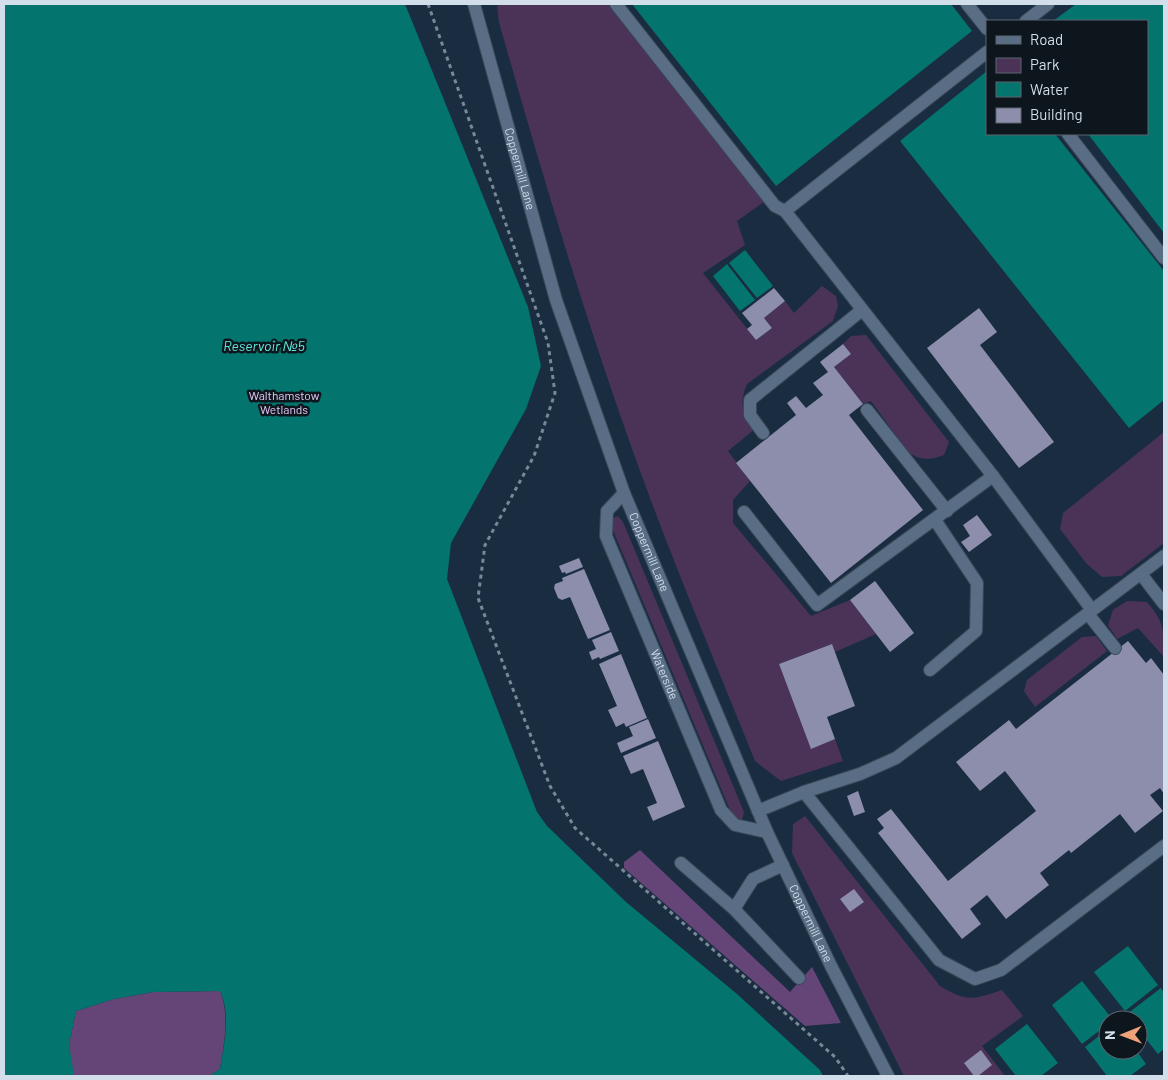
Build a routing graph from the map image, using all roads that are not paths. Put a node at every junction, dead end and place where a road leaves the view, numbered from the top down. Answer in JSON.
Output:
{"nodes":[{"id":1,"x":474,"y":4,"type":"edge"},
{"id":2,"x":616,"y":4,"type":"edge"},
{"id":3,"x":967,"y":4,"type":"edge"},
{"id":4,"x":1048,"y":4,"type":"edge"},
{"id":5,"x":1027,"y":20,"type":"edge"},
{"id":6,"x":986,"y":28,"type":"edge"},
{"id":7,"x":986,"y":53,"type":"edge"},
{"id":8,"x":1069,"y":135,"type":"edge"},
{"id":9,"x":785,"y":211,"type":"junction"},
{"id":10,"x":1164,"y":258,"type":"edge"},
{"id":11,"x":862,"y":310,"type":"junction"},
{"id":12,"x":867,"y":410,"type":"dead end"},
{"id":13,"x":763,"y":433,"type":"dead end"},
{"id":14,"x":993,"y":476,"type":"junction"},
{"id":15,"x":624,"y":493,"type":"junction"},
{"id":16,"x":947,"y":511,"type":"junction"},
{"id":17,"x":744,"y":512,"type":"dead end"},
{"id":18,"x":935,"y":520,"type":"junction"},
{"id":19,"x":1164,"y":556,"type":"edge"},
{"id":20,"x":1141,"y":574,"type":"junction"},
{"id":21,"x":1164,"y":604,"type":"edge"},
{"id":22,"x":1090,"y":612,"type":"junction"},
{"id":23,"x":1115,"y":648,"type":"dead end"},
{"id":24,"x":930,"y":670,"type":"dead end"},
{"id":25,"x":804,"y":792,"type":"junction"},
{"id":26,"x":758,"y":811,"type":"junction"},
{"id":27,"x":767,"y":832,"type":"junction"},
{"id":28,"x":1164,"y":846,"type":"edge"},
{"id":29,"x":681,"y":862,"type":"dead end"},
{"id":30,"x":783,"y":865,"type":"junction"},
{"id":31,"x":734,"y":909,"type":"junction"},
{"id":32,"x":799,"y":978,"type":"dead end"},
{"id":33,"x":888,"y":1076,"type":"edge"}],
"edges":[{"from":1,"to":15,"type":"street","name":"Coppermill Lane"},
{"from":2,"to":9,"type":"street"},
{"from":3,"to":6,"type":"street"},
{"from":4,"to":5,"type":"street"},
{"from":7,"to":9,"type":"street"},
{"from":8,"to":10,"type":"street"},
{"from":9,"to":11,"type":"street"},
{"from":11,"to":13,"type":"street"},
{"from":11,"to":14,"type":"street"},
{"from":12,"to":16,"type":"street"},
{"from":14,"to":16,"type":"street"},
{"from":14,"to":22,"type":"street"},
{"from":15,"to":26,"type":"street","name":"Coppermill Lane"},
{"from":15,"to":27,"type":"street","name":"Waterside"},
{"from":16,"to":18,"type":"street"},
{"from":17,"to":18,"type":"street"},
{"from":18,"to":24,"type":"street"},
{"from":19,"to":20,"type":"street"},
{"from":20,"to":21,"type":"street"},
{"from":20,"to":22,"type":"street"},
{"from":22,"to":23,"type":"street"},
{"from":22,"to":25,"type":"street"},
{"from":25,"to":26,"type":"street"},
{"from":25,"to":28,"type":"street"},
{"from":26,"to":27,"type":"street","name":"Coppermill Lane"},
{"from":27,"to":30,"type":"street","name":"Coppermill Lane"},
{"from":29,"to":31,"type":"street"},
{"from":30,"to":31,"type":"street"},
{"from":30,"to":33,"type":"street","name":"Coppermill Lane"},
{"from":31,"to":32,"type":"street"}]}
